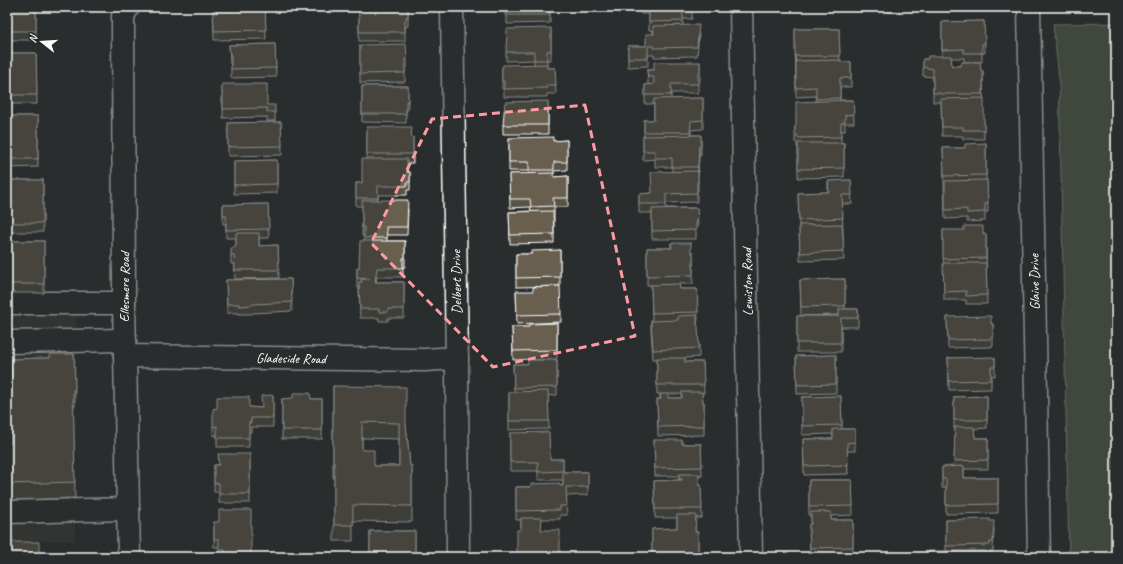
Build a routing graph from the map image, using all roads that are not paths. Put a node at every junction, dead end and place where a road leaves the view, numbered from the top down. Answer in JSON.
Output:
{"nodes":[{"id":1,"x":452,"y":7,"type":"edge"},
{"id":2,"x":741,"y":7,"type":"edge"},
{"id":3,"x":1029,"y":7,"type":"edge"},
{"id":4,"x":123,"y":10,"type":"edge"},
{"id":5,"x":7,"y":303,"type":"edge"},
{"id":6,"x":124,"y":303,"type":"junction"},
{"id":7,"x":7,"y":342,"type":"edge"},
{"id":8,"x":125,"y":348,"type":"junction"},
{"id":9,"x":457,"y":358,"type":"junction"},
{"id":10,"x":128,"y":509,"type":"junction"},
{"id":11,"x":7,"y":512,"type":"edge"},
{"id":12,"x":129,"y":557,"type":"edge"},
{"id":13,"x":458,"y":557,"type":"edge"},
{"id":14,"x":752,"y":557,"type":"edge"},
{"id":15,"x":1039,"y":557,"type":"edge"}],
"edges":[{"from":1,"to":9,"type":"street","name":"Delbert Drive"},
{"from":2,"to":14,"type":"street","name":"Lewiston Road"},
{"from":3,"to":15,"type":"street","name":"Glaive Drive"},
{"from":4,"to":6,"type":"street","name":"Ellesmere Road"},
{"from":5,"to":6,"type":"street"},
{"from":6,"to":8,"type":"street","name":"Ellesmere Road"},
{"from":7,"to":8,"type":"street","name":"Gladeside Road"},
{"from":8,"to":9,"type":"street","name":"Gladeside Road"},
{"from":8,"to":10,"type":"street","name":"Ellesmere Road"},
{"from":9,"to":13,"type":"street","name":"Delbert Drive"},
{"from":10,"to":11,"type":"street"},
{"from":10,"to":12,"type":"street","name":"Ellesmere Road"}]}
